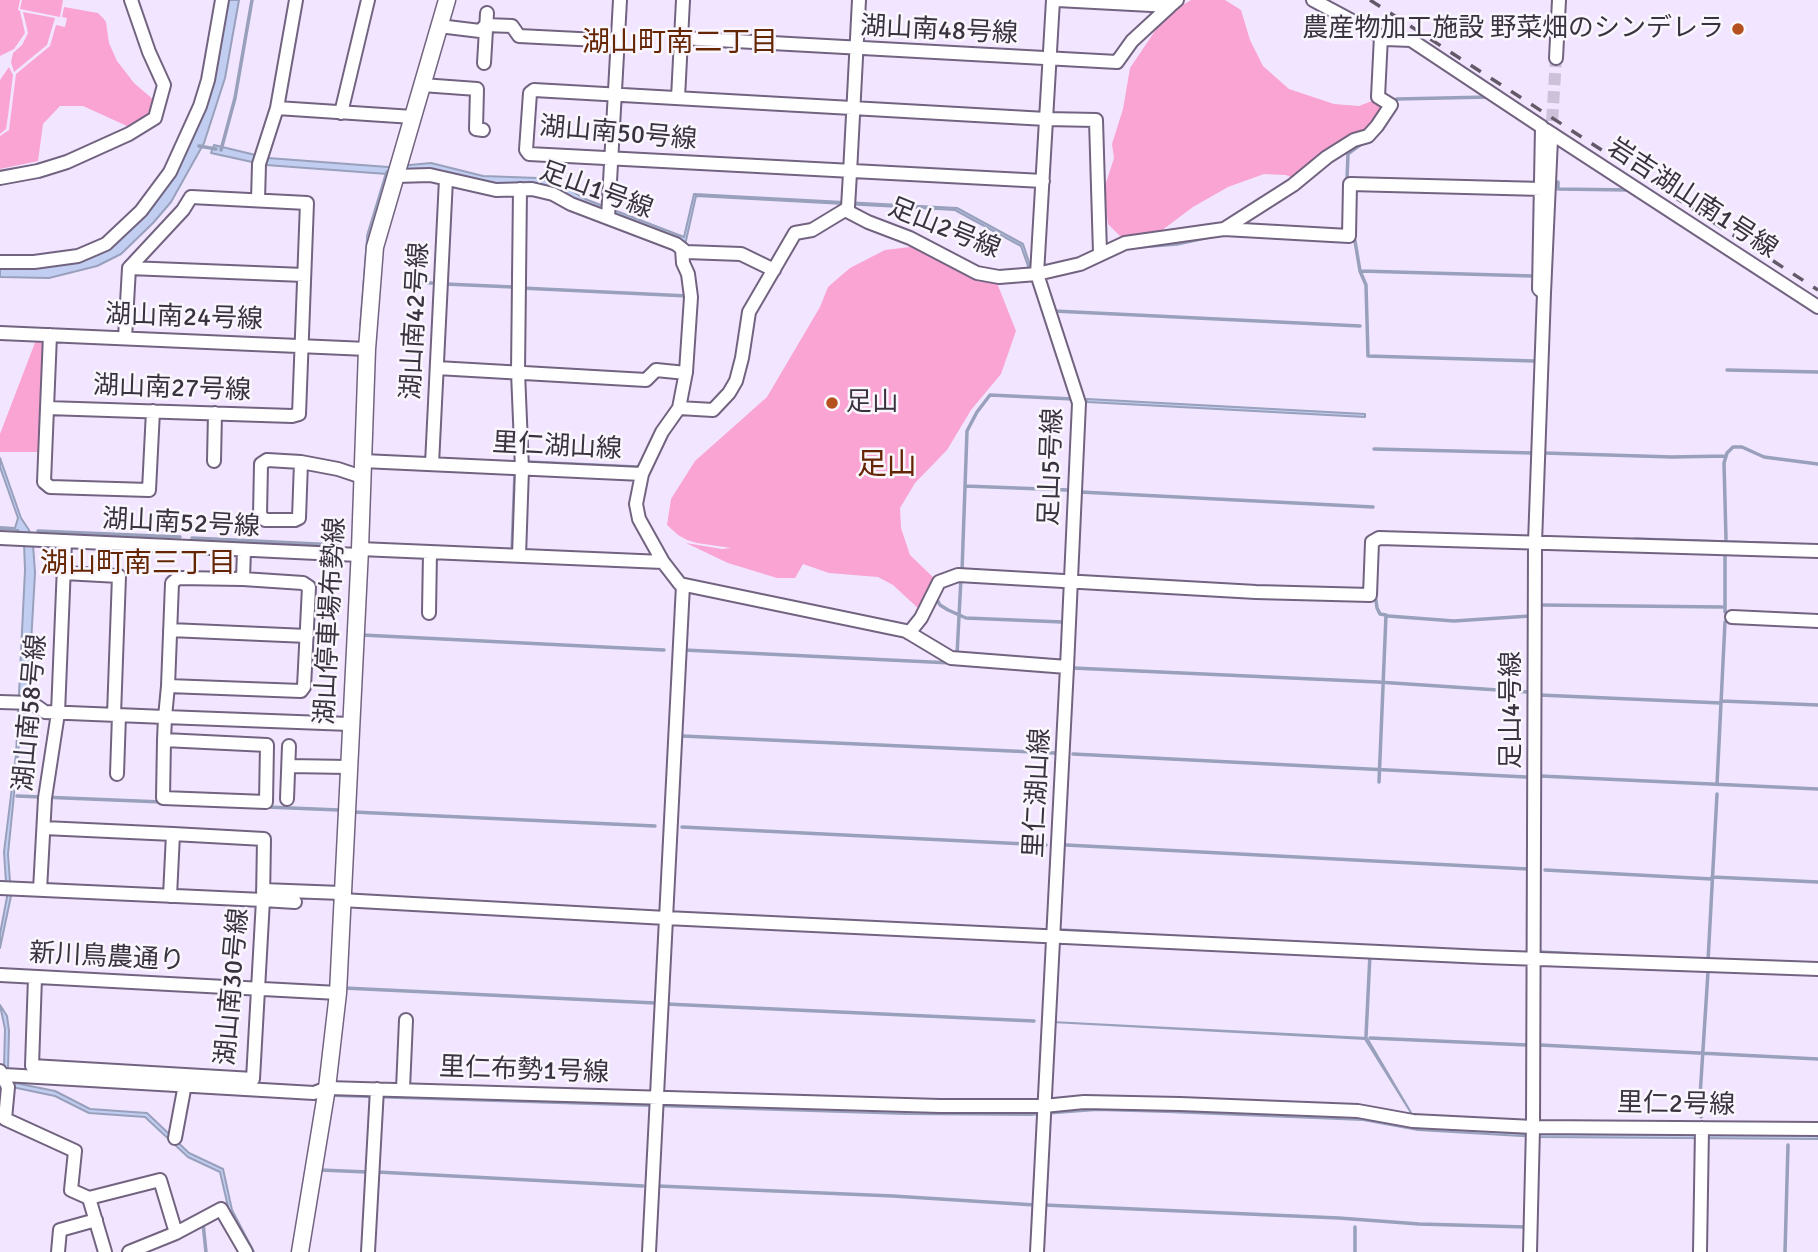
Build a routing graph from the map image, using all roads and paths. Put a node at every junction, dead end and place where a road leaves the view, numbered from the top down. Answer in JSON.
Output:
{"nodes":[{"id":1,"x":131,"y":0,"type":"edge"},
{"id":2,"x":222,"y":0,"type":"edge"},
{"id":3,"x":296,"y":0,"type":"edge"},
{"id":4,"x":368,"y":0,"type":"edge"},
{"id":5,"x":447,"y":0,"type":"edge"},
{"id":6,"x":620,"y":0,"type":"edge"},
{"id":7,"x":684,"y":0,"type":"edge"},
{"id":8,"x":859,"y":0,"type":"edge"},
{"id":9,"x":1055,"y":0,"type":"edge"},
{"id":10,"x":1313,"y":0,"type":"edge"},
{"id":11,"x":1559,"y":0,"type":"edge"},
{"id":12,"x":1174,"y":3,"type":"edge"},
{"id":13,"x":486,"y":19,"type":"junction"},
{"id":14,"x":439,"y":26,"type":"junction"},
{"id":15,"x":1381,"y":36,"type":"junction"},
{"id":16,"x":681,"y":38,"type":"junction"},
{"id":17,"x":618,"y":41,"type":"junction"},
{"id":18,"x":856,"y":49,"type":"junction"},
{"id":19,"x":1556,"y":58,"type":"tunnel mouth"},
{"id":20,"x":1049,"y":60,"type":"junction"},
{"id":21,"x":484,"y":63,"type":"dead end"},
{"id":22,"x":422,"y":85,"type":"junction"},
{"id":23,"x":615,"y":95,"type":"junction"},
{"id":24,"x":678,"y":98,"type":"junction"},
{"id":25,"x":277,"y":108,"type":"junction"},
{"id":26,"x":853,"y":108,"type":"junction"},
{"id":27,"x":341,"y":113,"type":"junction"},
{"id":28,"x":413,"y":117,"type":"junction"},
{"id":29,"x":1046,"y":119,"type":"junction"},
{"id":30,"x":1542,"y":127,"type":"junction"},
{"id":31,"x":483,"y":130,"type":"dead end"},
{"id":32,"x":1551,"y":139,"type":"tunnel mouth"},
{"id":33,"x":611,"y":159,"type":"junction"},
{"id":34,"x":850,"y":173,"type":"junction"},
{"id":35,"x":396,"y":176,"type":"junction"},
{"id":36,"x":0,"y":178,"type":"edge"},
{"id":37,"x":446,"y":179,"type":"junction"},
{"id":38,"x":1043,"y":181,"type":"junction"},
{"id":39,"x":520,"y":188,"type":"junction"},
{"id":40,"x":1542,"y":189,"type":"junction"},
{"id":41,"x":258,"y":200,"type":"junction"},
{"id":42,"x":845,"y":210,"type":"junction"},
{"id":43,"x":608,"y":214,"type":"junction"},
{"id":44,"x":1224,"y":229,"type":"junction"},
{"id":45,"x":682,"y":249,"type":"junction"},
{"id":46,"x":1100,"y":253,"type":"junction"},
{"id":47,"x":0,"y":262,"type":"edge"},
{"id":48,"x":129,"y":268,"type":"junction"},
{"id":49,"x":774,"y":270,"type":"junction"},
{"id":50,"x":1037,"y":274,"type":"junction"},
{"id":51,"x":304,"y":275,"type":"junction"},
{"id":52,"x":1544,"y":293,"type":"junction"},
{"id":53,"x":1818,"y":307,"type":"edge"},
{"id":54,"x":0,"y":333,"type":"edge"},
{"id":55,"x":50,"y":335,"type":"junction"},
{"id":56,"x":125,"y":338,"type":"junction"},
{"id":57,"x":302,"y":346,"type":"junction"},
{"id":58,"x":367,"y":349,"type":"junction"},
{"id":59,"x":437,"y":368,"type":"junction"},
{"id":60,"x":518,"y":371,"type":"junction"},
{"id":61,"x":686,"y":373,"type":"junction"},
{"id":62,"x":47,"y":408,"type":"junction"},
{"id":63,"x":679,"y":408,"type":"junction"},
{"id":64,"x":153,"y":411,"type":"junction"},
{"id":65,"x":215,"y":413,"type":"junction"},
{"id":66,"x":214,"y":461,"type":"dead end"},
{"id":67,"x":363,"y":461,"type":"junction"},
{"id":68,"x":302,"y":462,"type":"junction"},
{"id":69,"x":432,"y":464,"type":"junction"},
{"id":70,"x":522,"y":469,"type":"junction"},
{"id":71,"x":642,"y":474,"type":"junction"},
{"id":72,"x":362,"y":477,"type":"junction"},
{"id":73,"x":0,"y":538,"type":"edge"},
{"id":74,"x":65,"y":541,"type":"junction"},
{"id":75,"x":1535,"y":543,"type":"junction"},
{"id":76,"x":244,"y":550,"type":"junction"},
{"id":77,"x":1818,"y":551,"type":"edge"},
{"id":78,"x":359,"y":552,"type":"junction"},
{"id":79,"x":430,"y":552,"type":"junction"},
{"id":80,"x":519,"y":556,"type":"junction"},
{"id":81,"x":663,"y":562,"type":"junction"},
{"id":82,"x":64,"y":573,"type":"junction"},
{"id":83,"x":243,"y":579,"type":"junction"},
{"id":84,"x":1070,"y":581,"type":"junction"},
{"id":85,"x":683,"y":585,"type":"junction"},
{"id":86,"x":429,"y":613,"type":"dead end"},
{"id":87,"x":1732,"y":617,"type":"dead end"},
{"id":88,"x":1818,"y":621,"type":"edge"},
{"id":89,"x":170,"y":630,"type":"junction"},
{"id":90,"x":909,"y":632,"type":"junction"},
{"id":91,"x":307,"y":636,"type":"junction"},
{"id":92,"x":1067,"y":667,"type":"junction"},
{"id":93,"x":167,"y":686,"type":"junction"},
{"id":94,"x":0,"y":702,"type":"edge"},
{"id":95,"x":58,"y":713,"type":"junction"},
{"id":96,"x":117,"y":715,"type":"junction"},
{"id":97,"x":165,"y":718,"type":"junction"},
{"id":98,"x":350,"y":724,"type":"junction"},
{"id":99,"x":164,"y":740,"type":"junction"},
{"id":100,"x":289,"y":746,"type":"dead end"},
{"id":101,"x":289,"y":766,"type":"junction"},
{"id":102,"x":348,"y":768,"type":"junction"},
{"id":103,"x":117,"y":774,"type":"dead end"},
{"id":104,"x":288,"y":799,"type":"dead end"},
{"id":105,"x":44,"y":828,"type":"junction"},
{"id":106,"x":173,"y":834,"type":"junction"},
{"id":107,"x":0,"y":888,"type":"edge"},
{"id":108,"x":40,"y":890,"type":"junction"},
{"id":109,"x":263,"y":895,"type":"junction"},
{"id":110,"x":170,"y":896,"type":"junction"},
{"id":111,"x":341,"y":897,"type":"junction"},
{"id":112,"x":295,"y":902,"type":"dead end"},
{"id":113,"x":666,"y":918,"type":"junction"},
{"id":114,"x":1053,"y":936,"type":"junction"},
{"id":115,"x":1534,"y":958,"type":"junction"},
{"id":116,"x":1818,"y":969,"type":"edge"},
{"id":117,"x":0,"y":975,"type":"edge"},
{"id":118,"x":35,"y":976,"type":"junction"},
{"id":119,"x":258,"y":988,"type":"junction"},
{"id":120,"x":338,"y":993,"type":"junction"},
{"id":121,"x":406,"y":1020,"type":"dead end"},
{"id":122,"x":2,"y":1073,"type":"edge"},
{"id":123,"x":186,"y":1081,"type":"junction"},
{"id":124,"x":327,"y":1088,"type":"junction"},
{"id":125,"x":377,"y":1089,"type":"junction"},
{"id":126,"x":402,"y":1090,"type":"junction"},
{"id":127,"x":657,"y":1098,"type":"junction"},
{"id":128,"x":1044,"y":1107,"type":"junction"},
{"id":129,"x":1533,"y":1127,"type":"junction"},
{"id":130,"x":1702,"y":1128,"type":"junction"},
{"id":131,"x":1818,"y":1129,"type":"edge"},
{"id":132,"x":175,"y":1138,"type":"dead end"},
{"id":133,"x":89,"y":1198,"type":"junction"},
{"id":134,"x":96,"y":1220,"type":"junction"},
{"id":135,"x":176,"y":1233,"type":"junction"},
{"id":136,"x":58,"y":1252,"type":"edge"},
{"id":137,"x":106,"y":1252,"type":"edge"},
{"id":138,"x":130,"y":1252,"type":"edge"},
{"id":139,"x":246,"y":1252,"type":"edge"},
{"id":140,"x":300,"y":1252,"type":"edge"},
{"id":141,"x":368,"y":1252,"type":"edge"},
{"id":142,"x":649,"y":1252,"type":"edge"},
{"id":143,"x":1037,"y":1252,"type":"edge"},
{"id":144,"x":1530,"y":1252,"type":"edge"},
{"id":145,"x":1700,"y":1252,"type":"edge"}],
"edges":[{"from":1,"to":36,"type":"street"},
{"from":2,"to":47,"type":"street"},
{"from":3,"to":25,"type":"street"},
{"from":4,"to":27,"type":"street"},
{"from":5,"to":14,"type":"main road","name":"湖山停車場布勢線"},
{"from":6,"to":17,"type":"street"},
{"from":7,"to":16,"type":"street"},
{"from":8,"to":18,"type":"street"},
{"from":9,"to":12,"type":"street"},
{"from":9,"to":20,"type":"street"},
{"from":10,"to":15,"type":"street","name":"岩吉湖山南1号線"},
{"from":11,"to":19,"type":"street"},
{"from":12,"to":20,"type":"street","name":"湖山南48号線"},
{"from":13,"to":14,"type":"street"},
{"from":13,"to":17,"type":"street"},
{"from":13,"to":21,"type":"street"},
{"from":14,"to":22,"type":"main road","name":"湖山停車場布勢線"},
{"from":15,"to":30,"type":"street","name":"岩吉湖山南1号線"},
{"from":15,"to":44,"type":"street","name":"足山2号線"},
{"from":16,"to":18,"type":"street","name":"湖山南48号線"},
{"from":16,"to":24,"type":"street"},
{"from":17,"to":23,"type":"street"},
{"from":18,"to":20,"type":"street","name":"湖山南48号線"},
{"from":18,"to":26,"type":"street"},
{"from":20,"to":29,"type":"street"},
{"from":22,"to":28,"type":"main road","name":"湖山停車場布勢線"},
{"from":22,"to":31,"type":"street"},
{"from":23,"to":24,"type":"street","name":"湖山南50号線"},
{"from":23,"to":33,"type":"street"},
{"from":23,"to":33,"type":"street","name":"湖山南50号線"},
{"from":24,"to":26,"type":"street","name":"湖山南50号線"},
{"from":25,"to":27,"type":"street"},
{"from":25,"to":41,"type":"street"},
{"from":26,"to":29,"type":"street","name":"湖山南50号線"},
{"from":26,"to":34,"type":"street"},
{"from":27,"to":28,"type":"street"},
{"from":28,"to":35,"type":"main road","name":"湖山停車場布勢線"},
{"from":29,"to":38,"type":"street"},
{"from":29,"to":46,"type":"street","name":"湖山南50号線"},
{"from":30,"to":40,"type":"street"},
{"from":30,"to":53,"type":"street","name":"岩吉湖山南1号線"},
{"from":32,"to":52,"type":"street"},
{"from":33,"to":34,"type":"street","name":"湖山南50号線"},
{"from":33,"to":43,"type":"street"},
{"from":34,"to":38,"type":"street","name":"湖山南50号線"},
{"from":34,"to":42,"type":"street"},
{"from":35,"to":37,"type":"street","name":"足山1号線"},
{"from":35,"to":58,"type":"main road","name":"湖山停車場布勢線"},
{"from":37,"to":39,"type":"street","name":"足山1号線"},
{"from":37,"to":59,"type":"street","name":"湖山南42号線"},
{"from":38,"to":50,"type":"street"},
{"from":39,"to":43,"type":"street","name":"足山1号線"},
{"from":39,"to":60,"type":"street"},
{"from":40,"to":44,"type":"street"},
{"from":40,"to":52,"type":"street"},
{"from":41,"to":48,"type":"street"},
{"from":41,"to":51,"type":"street"},
{"from":42,"to":49,"type":"street"},
{"from":42,"to":50,"type":"street","name":"足山2号線"},
{"from":43,"to":45,"type":"street","name":"足山1号線"},
{"from":44,"to":46,"type":"street","name":"足山2号線"},
{"from":45,"to":49,"type":"street","name":"足山1号線"},
{"from":45,"to":61,"type":"street"},
{"from":46,"to":50,"type":"street","name":"足山2号線"},
{"from":48,"to":51,"type":"street"},
{"from":48,"to":56,"type":"street"},
{"from":49,"to":63,"type":"street"},
{"from":50,"to":84,"type":"street","name":"足山5号線"},
{"from":51,"to":57,"type":"street"},
{"from":52,"to":75,"type":"street","name":"足山4号線"},
{"from":54,"to":55,"type":"street","name":"湖山南24号線"},
{"from":55,"to":56,"type":"street","name":"湖山南24号線"},
{"from":55,"to":62,"type":"street"},
{"from":56,"to":57,"type":"street","name":"湖山南24号線"},
{"from":57,"to":58,"type":"street","name":"湖山南24号線"},
{"from":57,"to":65,"type":"street","name":"湖山南27号線"},
{"from":58,"to":67,"type":"main road","name":"湖山停車場布勢線"},
{"from":59,"to":60,"type":"street"},
{"from":59,"to":69,"type":"street","name":"湖山南42号線"},
{"from":60,"to":61,"type":"street"},
{"from":60,"to":70,"type":"street"},
{"from":61,"to":63,"type":"street"},
{"from":62,"to":64,"type":"street","name":"湖山南27号線"},
{"from":62,"to":64,"type":"street"},
{"from":63,"to":71,"type":"street"},
{"from":64,"to":65,"type":"street","name":"湖山南27号線"},
{"from":65,"to":66,"type":"street"},
{"from":67,"to":69,"type":"street","name":"里仁湖山線"},
{"from":67,"to":72,"type":"main road","name":"湖山停車場布勢線"},
{"from":68,"to":68,"type":"street"},
{"from":68,"to":72,"type":"street"},
{"from":69,"to":70,"type":"street","name":"里仁湖山線"},
{"from":70,"to":71,"type":"street","name":"里仁湖山線"},
{"from":70,"to":80,"type":"street"},
{"from":71,"to":81,"type":"street","name":"里仁湖山線"},
{"from":72,"to":78,"type":"main road","name":"湖山停車場布勢線"},
{"from":73,"to":74,"type":"street","name":"湖山南52号線"},
{"from":74,"to":76,"type":"street","name":"湖山南52号線"},
{"from":74,"to":82,"type":"street","name":"湖山南58号線"},
{"from":75,"to":77,"type":"street"},
{"from":75,"to":84,"type":"street"},
{"from":75,"to":115,"type":"street","name":"足山4号線"},
{"from":76,"to":78,"type":"street","name":"湖山南52号線"},
{"from":76,"to":83,"type":"street"},
{"from":78,"to":79,"type":"street","name":"湖山南52号線"},
{"from":78,"to":98,"type":"main road","name":"湖山停車場布勢線"},
{"from":79,"to":80,"type":"street","name":"湖山南52号線"},
{"from":79,"to":86,"type":"street"},
{"from":80,"to":81,"type":"street","name":"湖山南52号線"},
{"from":81,"to":85,"type":"street","name":"里仁湖山線"},
{"from":82,"to":95,"type":"street","name":"湖山南58号線"},
{"from":82,"to":96,"type":"street"},
{"from":83,"to":89,"type":"street"},
{"from":83,"to":91,"type":"street"},
{"from":84,"to":90,"type":"street"},
{"from":84,"to":92,"type":"street","name":"足山5号線"},
{"from":85,"to":90,"type":"street"},
{"from":85,"to":113,"type":"street"},
{"from":87,"to":88,"type":"street"},
{"from":89,"to":91,"type":"street"},
{"from":89,"to":93,"type":"street"},
{"from":90,"to":92,"type":"street"},
{"from":91,"to":93,"type":"street"},
{"from":92,"to":114,"type":"street","name":"里仁湖山線"},
{"from":93,"to":97,"type":"street"},
{"from":94,"to":95,"type":"street"},
{"from":95,"to":96,"type":"street"},
{"from":95,"to":105,"type":"street","name":"湖山南58号線"},
{"from":96,"to":97,"type":"street"},
{"from":96,"to":103,"type":"street"},
{"from":97,"to":98,"type":"street"},
{"from":97,"to":99,"type":"street"},
{"from":98,"to":102,"type":"main road","name":"湖山停車場布勢線"},
{"from":99,"to":99,"type":"street"},
{"from":100,"to":101,"type":"street"},
{"from":101,"to":102,"type":"street"},
{"from":101,"to":104,"type":"street"},
{"from":102,"to":111,"type":"main road","name":"湖山停車場布勢線"},
{"from":105,"to":106,"type":"street"},
{"from":105,"to":108,"type":"street","name":"湖山南58号線"},
{"from":106,"to":109,"type":"street"},
{"from":106,"to":110,"type":"street"},
{"from":107,"to":108,"type":"street","name":"湖山南30号線"},
{"from":108,"to":110,"type":"street","name":"湖山南30号線"},
{"from":109,"to":110,"type":"street","name":"湖山南30号線"},
{"from":109,"to":111,"type":"street"},
{"from":109,"to":112,"type":"street"},
{"from":109,"to":119,"type":"street","name":"湖山南30号線"},
{"from":111,"to":113,"type":"street"},
{"from":111,"to":120,"type":"main road","name":"湖山停車場布勢線"},
{"from":113,"to":114,"type":"street"},
{"from":113,"to":127,"type":"street"},
{"from":114,"to":115,"type":"street"},
{"from":114,"to":128,"type":"street","name":"里仁湖山線"},
{"from":115,"to":116,"type":"street"},
{"from":115,"to":129,"type":"street","name":"足山4号線"},
{"from":117,"to":118,"type":"street","name":"新川鳥農通り"},
{"from":118,"to":119,"type":"street","name":"新川鳥農通り"},
{"from":118,"to":123,"type":"street","name":"湖山南30号線"},
{"from":119,"to":120,"type":"street","name":"新川鳥農通り"},
{"from":119,"to":123,"type":"street","name":"湖山南30号線"},
{"from":120,"to":124,"type":"main road","name":"湖山停車場布勢線"},
{"from":121,"to":126,"type":"street"},
{"from":122,"to":123,"type":"street","name":"里仁布勢1号線"},
{"from":122,"to":133,"type":"street"},
{"from":123,"to":124,"type":"street","name":"里仁布勢1号線"},
{"from":123,"to":132,"type":"street"},
{"from":124,"to":125,"type":"street","name":"里仁布勢1号線"},
{"from":124,"to":140,"type":"main road","name":"湖山停車場布勢線"},
{"from":125,"to":126,"type":"street","name":"里仁布勢1号線"},
{"from":125,"to":141,"type":"street"},
{"from":126,"to":127,"type":"street","name":"里仁布勢1号線"},
{"from":127,"to":128,"type":"street","name":"里仁布勢1号線"},
{"from":127,"to":142,"type":"street"},
{"from":128,"to":129,"type":"street"},
{"from":128,"to":143,"type":"street","name":"里仁湖山線"},
{"from":129,"to":130,"type":"street","name":"里仁2号線"},
{"from":129,"to":144,"type":"street"},
{"from":130,"to":131,"type":"street","name":"里仁2号線"},
{"from":130,"to":145,"type":"street"},
{"from":133,"to":134,"type":"street"},
{"from":133,"to":135,"type":"street"},
{"from":134,"to":136,"type":"street"},
{"from":134,"to":137,"type":"street"},
{"from":135,"to":138,"type":"street"},
{"from":135,"to":139,"type":"street"}]}
